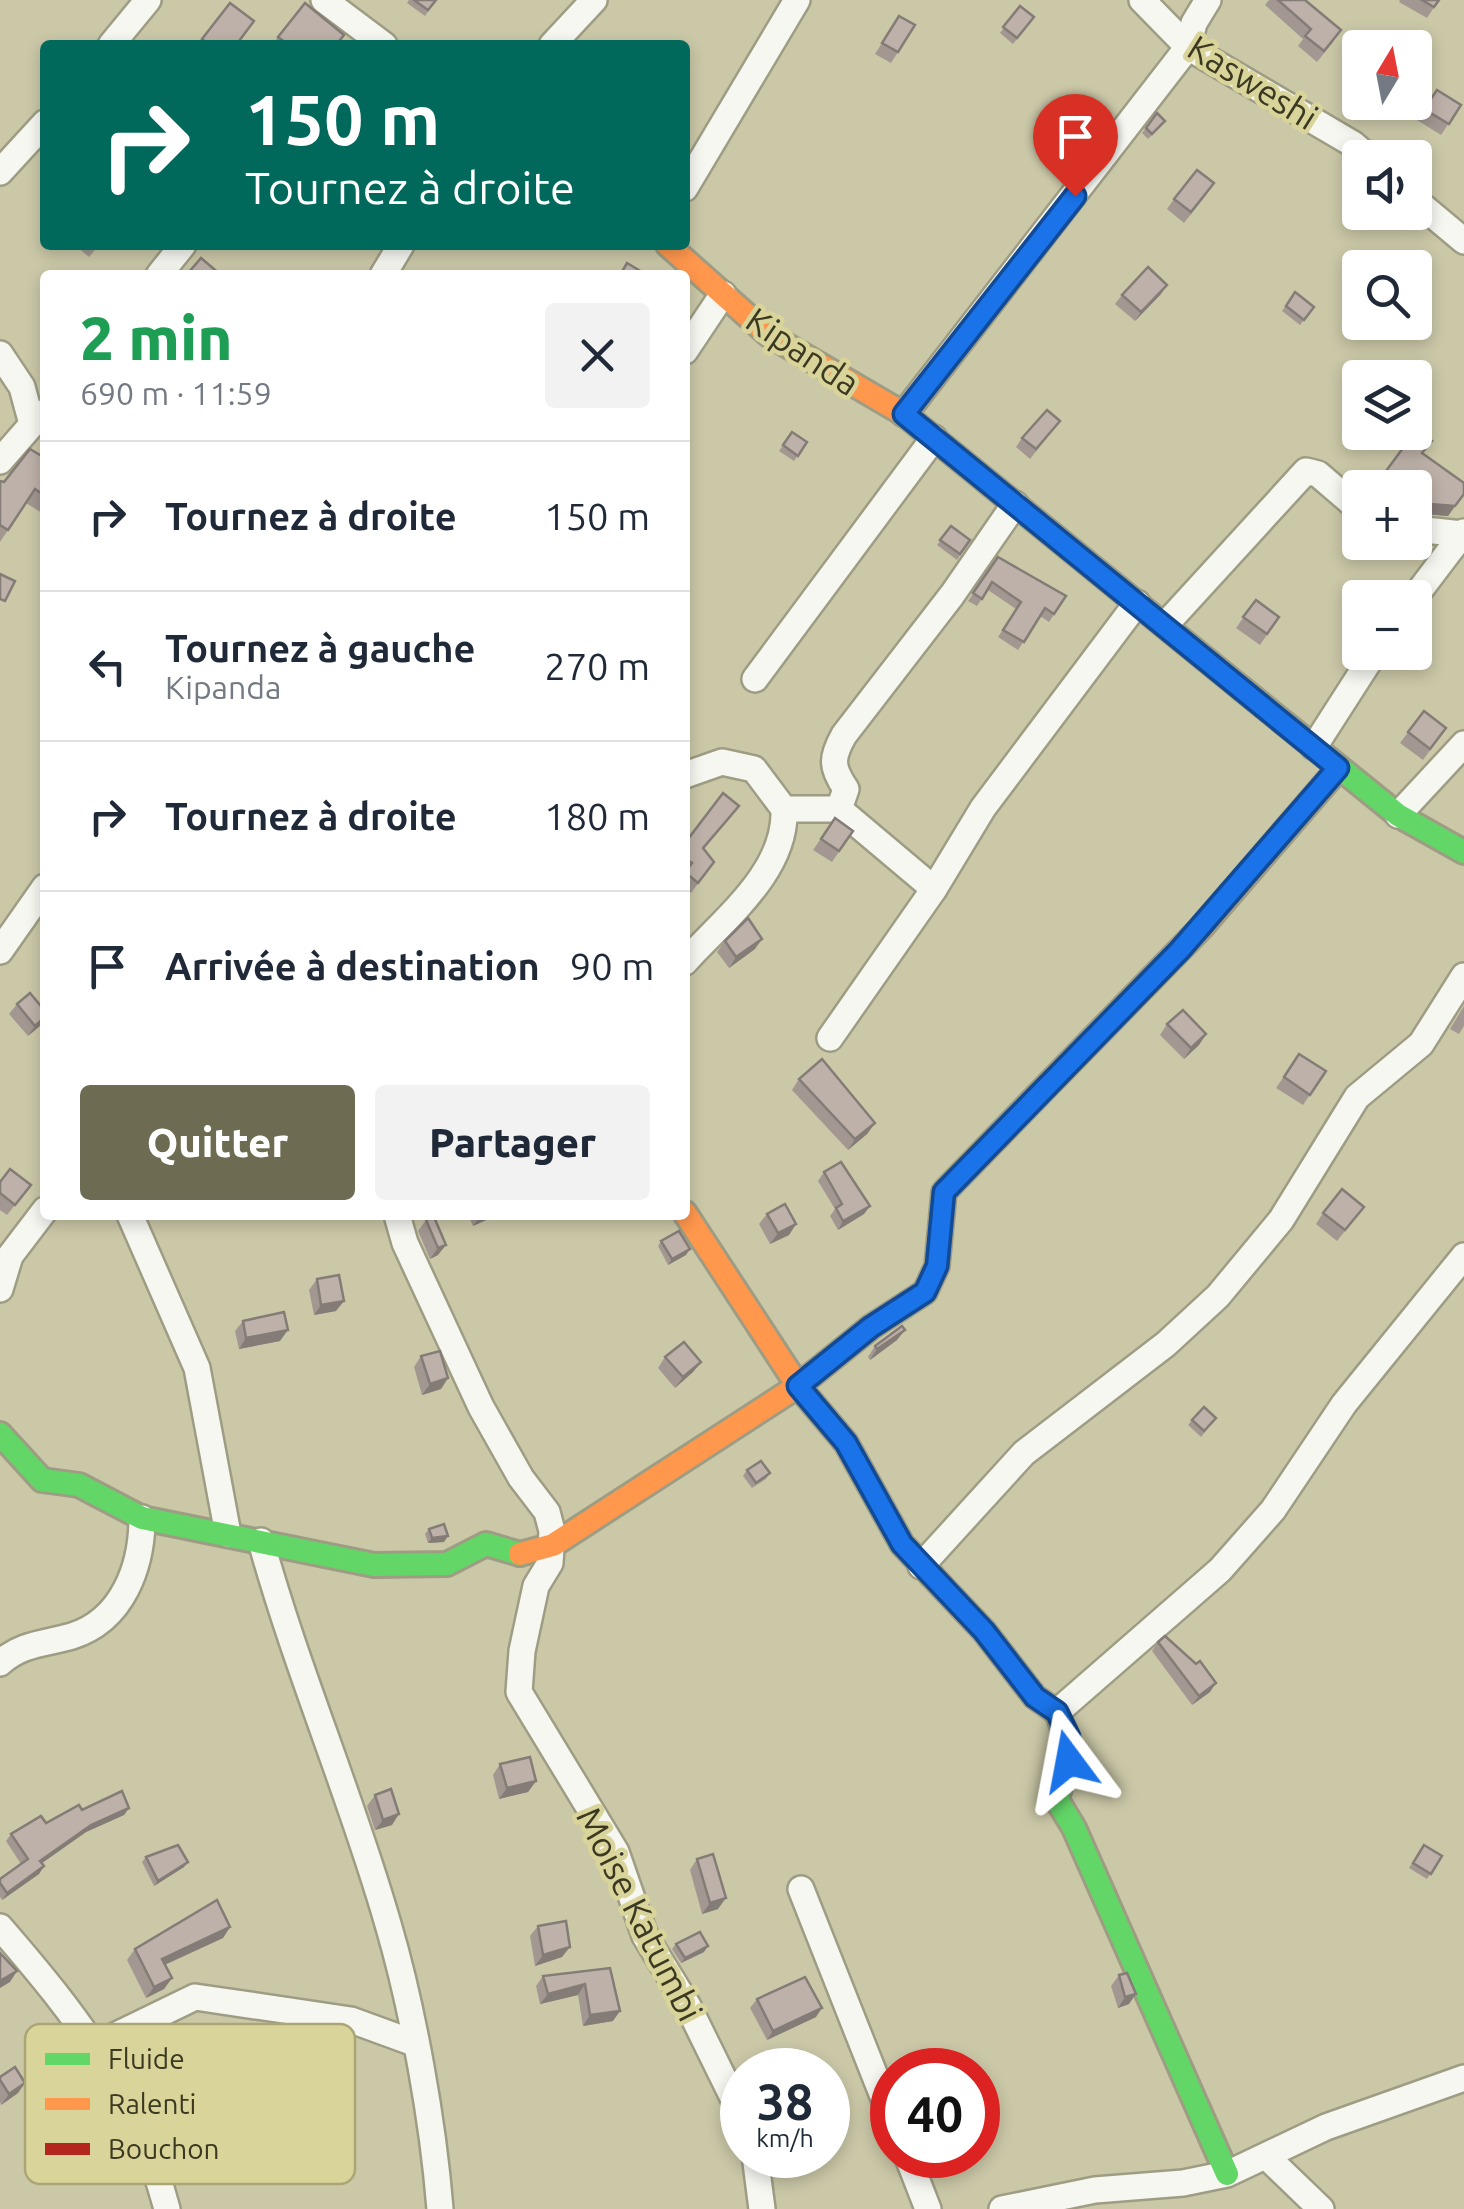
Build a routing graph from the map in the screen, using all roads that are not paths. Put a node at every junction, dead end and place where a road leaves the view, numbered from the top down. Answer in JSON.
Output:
{"nodes":[{"id":1,"x":148,"y":0,"type":"edge"},
{"id":2,"x":324,"y":0,"type":"edge"},
{"id":3,"x":594,"y":0,"type":"edge"},
{"id":4,"x":797,"y":0,"type":"edge"},
{"id":5,"x":1142,"y":0,"type":"edge"},
{"id":6,"x":1208,"y":0,"type":"edge"},
{"id":7,"x":115,"y":40,"type":"edge"},
{"id":8,"x":371,"y":40,"type":"edge"},
{"id":9,"x":557,"y":40,"type":"edge"},
{"id":10,"x":1188,"y":47,"type":"junction"},
{"id":11,"x":40,"y":128,"type":"edge"},
{"id":12,"x":1346,"y":140,"type":"edge"},
{"id":13,"x":0,"y":172,"type":"edge"},
{"id":14,"x":690,"y":180,"type":"edge"},
{"id":15,"x":1432,"y":214,"type":"edge"},
{"id":16,"x":1464,"y":240,"type":"edge"},
{"id":17,"x":179,"y":250,"type":"edge"},
{"id":18,"x":674,"y":250,"type":"edge"},
{"id":19,"x":163,"y":270,"type":"edge"},
{"id":20,"x":723,"y":294,"type":"junction"},
{"id":21,"x":690,"y":343,"type":"edge"},
{"id":22,"x":0,"y":354,"type":"edge"},
{"id":23,"x":904,"y":414,"type":"junction"},
{"id":24,"x":38,"y":416,"type":"edge"},
{"id":25,"x":934,"y":438,"type":"junction"},
{"id":26,"x":0,"y":461,"type":"edge"},
{"id":27,"x":1342,"y":495,"type":"edge"},
{"id":28,"x":1015,"y":504,"type":"junction"},
{"id":29,"x":1432,"y":530,"type":"edge"},
{"id":30,"x":1464,"y":533,"type":"edge"},
{"id":31,"x":1428,"y":580,"type":"edge"},
{"id":32,"x":1137,"y":603,"type":"junction"},
{"id":33,"x":1166,"y":624,"type":"junction"},
{"id":34,"x":1363,"y":670,"type":"edge"},
{"id":35,"x":754,"y":679,"type":"dead end"},
{"id":36,"x":1464,"y":744,"type":"edge"},
{"id":37,"x":1314,"y":747,"type":"junction"},
{"id":38,"x":1338,"y":768,"type":"junction"},
{"id":39,"x":690,"y":773,"type":"edge"},
{"id":40,"x":784,"y":809,"type":"junction"},
{"id":41,"x":839,"y":809,"type":"junction"},
{"id":42,"x":1398,"y":815,"type":"junction"},
{"id":43,"x":1464,"y":852,"type":"edge"},
{"id":44,"x":934,"y":889,"type":"junction"},
{"id":45,"x":40,"y":894,"type":"edge"},
{"id":46,"x":0,"y":951,"type":"edge"},
{"id":47,"x":690,"y":956,"type":"edge"},
{"id":48,"x":1464,"y":976,"type":"edge"},
{"id":49,"x":830,"y":1038,"type":"dead end"},
{"id":50,"x":40,"y":1217,"type":"edge"},
{"id":51,"x":132,"y":1220,"type":"edge"},
{"id":52,"x":398,"y":1220,"type":"edge"},
{"id":53,"x":690,"y":1220,"type":"edge"},
{"id":54,"x":1464,"y":1256,"type":"edge"},
{"id":55,"x":0,"y":1288,"type":"edge"},
{"id":56,"x":798,"y":1386,"type":"junction"},
{"id":57,"x":0,"y":1434,"type":"edge"},
{"id":58,"x":142,"y":1518,"type":"junction"},
{"id":59,"x":228,"y":1534,"type":"junction"},
{"id":60,"x":261,"y":1542,"type":"junction"},
{"id":61,"x":552,"y":1545,"type":"junction"},
{"id":62,"x":921,"y":1566,"type":"junction"},
{"id":63,"x":0,"y":1663,"type":"edge"},
{"id":64,"x":1057,"y":1712,"type":"junction"},
{"id":65,"x":801,"y":1889,"type":"dead end"},
{"id":66,"x":0,"y":1927,"type":"edge"},
{"id":67,"x":77,"y":2024,"type":"edge"},
{"id":68,"x":139,"y":2024,"type":"edge"},
{"id":69,"x":414,"y":2043,"type":"junction"},
{"id":70,"x":870,"y":2063,"type":"edge"},
{"id":71,"x":720,"y":2071,"type":"edge"},
{"id":72,"x":1464,"y":2078,"type":"edge"},
{"id":73,"x":1267,"y":2157,"type":"junction"},
{"id":74,"x":1227,"y":2174,"type":"junction"},
{"id":75,"x":757,"y":2178,"type":"edge"},
{"id":76,"x":916,"y":2178,"type":"edge"},
{"id":77,"x":158,"y":2184,"type":"edge"},
{"id":78,"x":1136,"y":2198,"type":"edge"},
{"id":79,"x":167,"y":2209,"type":"edge"},
{"id":80,"x":440,"y":2209,"type":"edge"},
{"id":81,"x":762,"y":2209,"type":"edge"},
{"id":82,"x":928,"y":2209,"type":"edge"},
{"id":83,"x":1002,"y":2209,"type":"edge"},
{"id":84,"x":1321,"y":2209,"type":"edge"}],
"edges":[{"from":1,"to":7,"type":"street"},
{"from":2,"to":8,"type":"street"},
{"from":3,"to":9,"type":"street"},
{"from":4,"to":14,"type":"street"},
{"from":5,"to":10,"type":"street","name":"Kasweshi"},
{"from":6,"to":10,"type":"street"},
{"from":10,"to":12,"type":"street","name":"Kasweshi"},
{"from":10,"to":23,"type":"street"},
{"from":11,"to":13,"type":"street"},
{"from":15,"to":16,"type":"street"},
{"from":17,"to":19,"type":"street"},
{"from":18,"to":20,"type":"street","name":"Kipanda"},
{"from":20,"to":21,"type":"street"},
{"from":20,"to":23,"type":"street","name":"Kipanda"},
{"from":22,"to":24,"type":"street"},
{"from":23,"to":25,"type":"street","name":"Kipanda"},
{"from":24,"to":26,"type":"street"},
{"from":25,"to":28,"type":"street","name":"Kipanda"},
{"from":25,"to":35,"type":"street"},
{"from":27,"to":33,"type":"street"},
{"from":28,"to":32,"type":"street","name":"Kipanda"},
{"from":28,"to":41,"type":"street"},
{"from":29,"to":30,"type":"street"},
{"from":30,"to":31,"type":"street"},
{"from":32,"to":33,"type":"street","name":"Kipanda"},
{"from":32,"to":44,"type":"street"},
{"from":33,"to":37,"type":"street","name":"Kipanda"},
{"from":34,"to":37,"type":"street"},
{"from":36,"to":42,"type":"street"},
{"from":37,"to":38,"type":"street","name":"Kipanda"},
{"from":38,"to":42,"type":"street","name":"Kipanda"},
{"from":38,"to":56,"type":"street"},
{"from":39,"to":40,"type":"street"},
{"from":40,"to":41,"type":"street"},
{"from":40,"to":47,"type":"street"},
{"from":41,"to":44,"type":"street"},
{"from":42,"to":43,"type":"street","name":"Kipanda"},
{"from":44,"to":49,"type":"street"},
{"from":45,"to":46,"type":"street"},
{"from":48,"to":62,"type":"street"},
{"from":50,"to":55,"type":"street"},
{"from":51,"to":59,"type":"street"},
{"from":52,"to":61,"type":"street"},
{"from":53,"to":56,"type":"street"},
{"from":54,"to":64,"type":"street"},
{"from":56,"to":61,"type":"street"},
{"from":56,"to":62,"type":"street"},
{"from":57,"to":58,"type":"street"},
{"from":58,"to":59,"type":"street"},
{"from":58,"to":63,"type":"street"},
{"from":59,"to":60,"type":"street"},
{"from":60,"to":61,"type":"street"},
{"from":60,"to":69,"type":"street"},
{"from":61,"to":71,"type":"street","name":"Moise Katumbi"},
{"from":62,"to":64,"type":"street"},
{"from":64,"to":74,"type":"street"},
{"from":65,"to":70,"type":"street"},
{"from":66,"to":67,"type":"street"},
{"from":68,"to":69,"type":"street"},
{"from":69,"to":80,"type":"street"},
{"from":72,"to":73,"type":"street"},
{"from":73,"to":74,"type":"street"},
{"from":73,"to":84,"type":"street"},
{"from":74,"to":78,"type":"street"},
{"from":75,"to":81,"type":"street"},
{"from":76,"to":82,"type":"street"},
{"from":77,"to":79,"type":"street"},
{"from":78,"to":83,"type":"street"}]}
